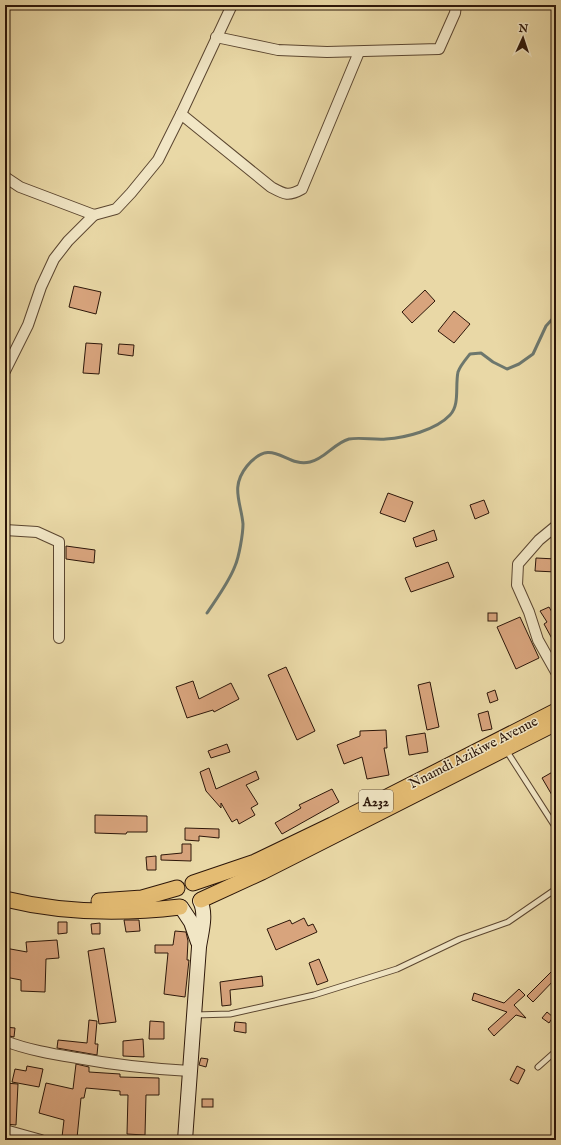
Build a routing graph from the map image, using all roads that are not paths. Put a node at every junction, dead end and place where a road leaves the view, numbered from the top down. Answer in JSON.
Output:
{"nodes":[{"id":1,"x":232,"y":5,"type":"edge"},
{"id":2,"x":456,"y":5,"type":"edge"},
{"id":3,"x":216,"y":37,"type":"junction"},
{"id":4,"x":358,"y":52,"type":"junction"},
{"id":5,"x":182,"y":114,"type":"junction"},
{"id":6,"x":5,"y":177,"type":"edge"},
{"id":7,"x":94,"y":215,"type":"junction"},
{"id":8,"x":5,"y":371,"type":"edge"},
{"id":9,"x":556,"y":526,"type":"edge"},
{"id":10,"x":5,"y":530,"type":"edge"},
{"id":11,"x":59,"y":638,"type":"dead end"},
{"id":12,"x":556,"y":672,"type":"edge"},
{"id":13,"x":556,"y":711,"type":"edge"},
{"id":14,"x":556,"y":723,"type":"edge"},
{"id":15,"x":505,"y":750,"type":"junction"},
{"id":16,"x":556,"y":828,"type":"edge"},
{"id":17,"x":193,"y":883,"type":"junction"},
{"id":18,"x":177,"y":888,"type":"junction"},
{"id":19,"x":556,"y":889,"type":"edge"},
{"id":20,"x":5,"y":890,"type":"edge"},
{"id":21,"x":5,"y":900,"type":"edge"},
{"id":22,"x":201,"y":900,"type":"junction"},
{"id":23,"x":181,"y":907,"type":"junction"},
{"id":24,"x":199,"y":946,"type":"junction"},
{"id":25,"x":195,"y":1015,"type":"junction"},
{"id":26,"x":5,"y":1041,"type":"edge"},
{"id":27,"x":556,"y":1051,"type":"edge"},
{"id":28,"x":538,"y":1068,"type":"dead end"},
{"id":29,"x":190,"y":1071,"type":"junction"},
{"id":30,"x":5,"y":1130,"type":"edge"},
{"id":31,"x":41,"y":1140,"type":"edge"},
{"id":32,"x":185,"y":1140,"type":"edge"}],
"edges":[{"from":1,"to":3,"type":"street"},
{"from":2,"to":4,"type":"street"},
{"from":3,"to":4,"type":"street"},
{"from":3,"to":5,"type":"street"},
{"from":4,"to":5,"type":"street"},
{"from":5,"to":7,"type":"street"},
{"from":6,"to":7,"type":"street"},
{"from":7,"to":8,"type":"street"},
{"from":9,"to":12,"type":"street"},
{"from":10,"to":11,"type":"street"},
{"from":13,"to":17,"type":"main road","name":"Nnamdi Azikiwe Avenue","number":"A232"},
{"from":14,"to":15,"type":"main road","name":"Nnamdi Azikiwe Avenue","number":"A232"},
{"from":15,"to":16,"type":"lane"},
{"from":15,"to":22,"type":"main road","name":"Nnamdi Azikiwe Avenue","number":"A232"},
{"from":17,"to":18,"type":"main road","number":"A232"},
{"from":17,"to":22,"type":"main road"},
{"from":18,"to":20,"type":"main road","number":"A232"},
{"from":18,"to":23,"type":"main road"},
{"from":19,"to":25,"type":"lane"},
{"from":21,"to":23,"type":"main road","number":"A232"},
{"from":22,"to":23,"type":"main road","number":"A232"},
{"from":22,"to":24,"type":"main road"},
{"from":23,"to":24,"type":"main road"},
{"from":24,"to":25,"type":"main road"},
{"from":25,"to":29,"type":"main road"},
{"from":26,"to":29,"type":"street"},
{"from":27,"to":28,"type":"lane"},
{"from":29,"to":32,"type":"main road"},
{"from":30,"to":31,"type":"street"}]}
